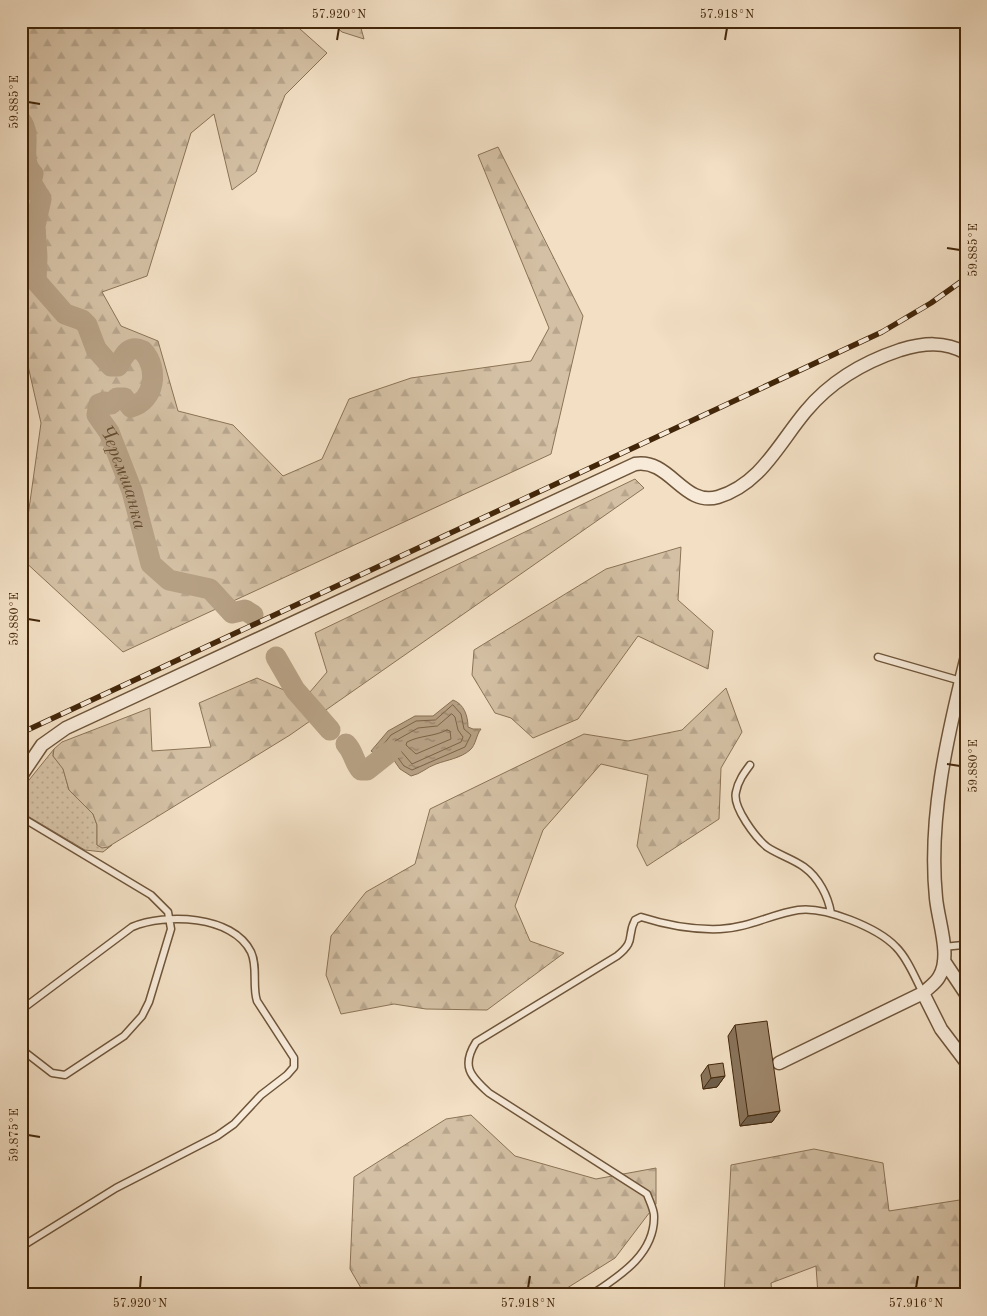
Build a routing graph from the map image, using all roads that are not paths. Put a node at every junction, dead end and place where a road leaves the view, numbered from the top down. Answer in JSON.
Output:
{"nodes":[{"id":1,"x":966,"y":353,"type":"edge"},
{"id":2,"x":878,"y":657,"type":"dead end"},
{"id":3,"x":966,"y":660,"type":"edge"},
{"id":4,"x":961,"y":680,"type":"junction"},
{"id":5,"x":750,"y":765,"type":"dead end"},
{"id":6,"x":21,"y":776,"type":"edge"},
{"id":7,"x":21,"y":817,"type":"edge"},
{"id":8,"x":831,"y":913,"type":"junction"},
{"id":9,"x":170,"y":918,"type":"junction"},
{"id":10,"x":966,"y":942,"type":"edge"},
{"id":11,"x":943,"y":947,"type":"junction"},
{"id":12,"x":944,"y":961,"type":"junction"},
{"id":13,"x":923,"y":994,"type":"junction"},
{"id":14,"x":966,"y":994,"type":"edge"},
{"id":15,"x":21,"y":1010,"type":"edge"},
{"id":16,"x":21,"y":1049,"type":"edge"},
{"id":17,"x":966,"y":1062,"type":"edge"},
{"id":18,"x":779,"y":1063,"type":"dead end"},
{"id":19,"x":21,"y":1246,"type":"edge"},
{"id":20,"x":591,"y":1295,"type":"edge"}],
"edges":[{"from":1,"to":6,"type":"street"},
{"from":2,"to":4,"type":"lane"},
{"from":3,"to":4,"type":"street"},
{"from":4,"to":11,"type":"street"},
{"from":5,"to":8,"type":"lane"},
{"from":7,"to":9,"type":"lane"},
{"from":8,"to":13,"type":"lane"},
{"from":8,"to":20,"type":"lane"},
{"from":9,"to":15,"type":"lane"},
{"from":9,"to":16,"type":"lane"},
{"from":9,"to":19,"type":"lane"},
{"from":10,"to":11,"type":"lane"},
{"from":11,"to":12,"type":"street"},
{"from":12,"to":13,"type":"street"},
{"from":12,"to":14,"type":"street"},
{"from":13,"to":17,"type":"street"},
{"from":13,"to":18,"type":"street"}]}
